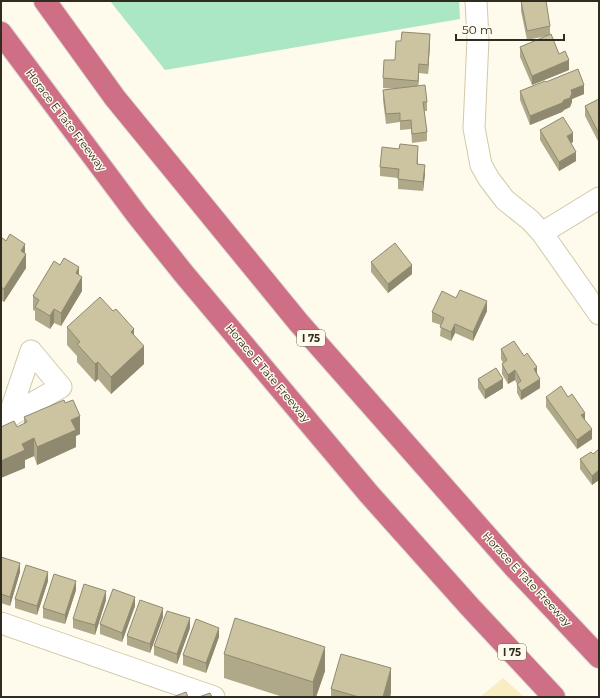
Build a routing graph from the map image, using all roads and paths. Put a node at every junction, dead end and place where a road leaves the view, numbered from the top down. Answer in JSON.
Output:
{"nodes":[{"id":1,"x":45,"y":1,"type":"edge"},
{"id":2,"x":476,"y":1,"type":"edge"},
{"id":3,"x":1,"y":33,"type":"edge"},
{"id":4,"x":599,"y":198,"type":"edge"},
{"id":5,"x":542,"y":233,"type":"junction"},
{"id":6,"x":599,"y":314,"type":"edge"},
{"id":7,"x":1,"y":624,"type":"edge"},
{"id":8,"x":599,"y":657,"type":"edge"},
{"id":9,"x":214,"y":697,"type":"edge"},
{"id":10,"x":554,"y":697,"type":"edge"}],
"edges":[{"from":1,"to":8,"type":"highway","name":"Horace E Tate Freeway","number":"I 75"},
{"from":2,"to":5,"type":"street"},
{"from":3,"to":10,"type":"highway","name":"Horace E Tate Freeway","number":"I 75"},
{"from":4,"to":5,"type":"street"},
{"from":5,"to":6,"type":"street"},
{"from":7,"to":9,"type":"street"}]}
